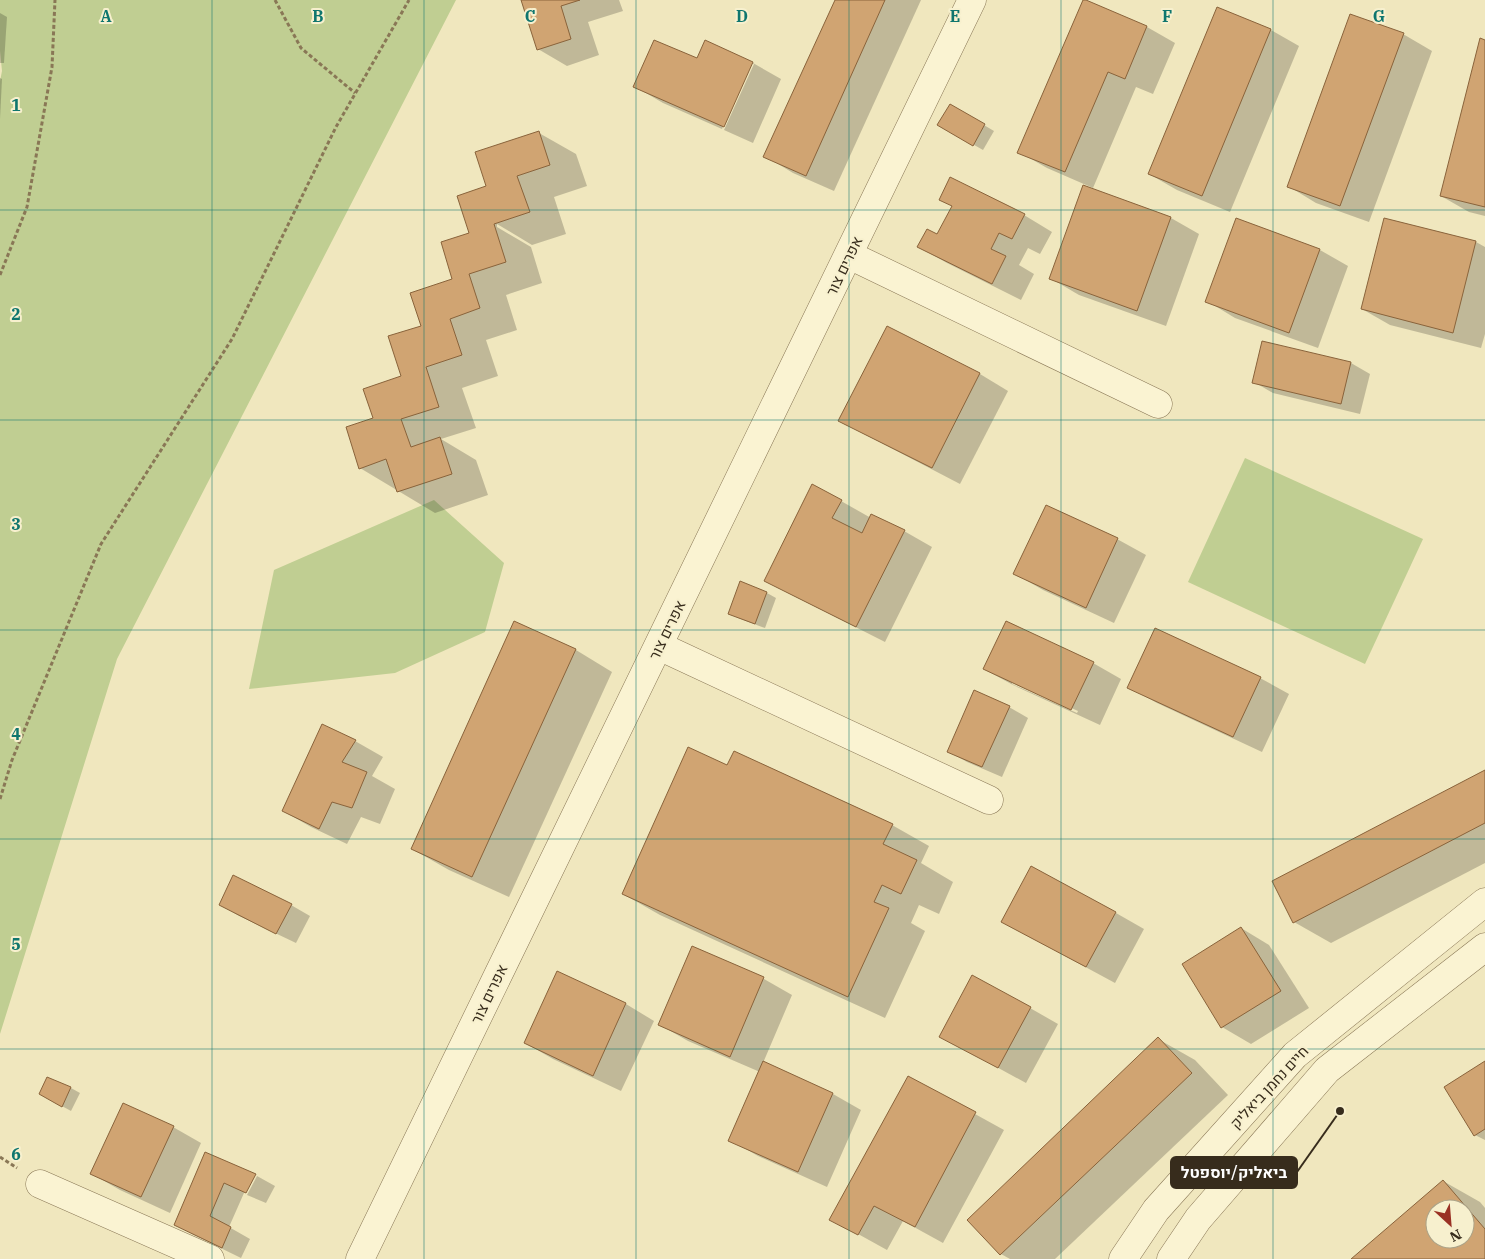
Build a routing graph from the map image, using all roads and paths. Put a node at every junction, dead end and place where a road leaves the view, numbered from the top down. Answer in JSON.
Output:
{"nodes":[{"id":1,"x":54,"y":0,"type":"edge"},
{"id":2,"x":275,"y":0,"type":"edge"},
{"id":3,"x":409,"y":0,"type":"edge"},
{"id":4,"x":972,"y":0,"type":"edge"},
{"id":5,"x":355,"y":92,"type":"junction"},
{"id":6,"x":849,"y":255,"type":"junction"},
{"id":7,"x":0,"y":275,"type":"edge"},
{"id":8,"x":1158,"y":404,"type":"dead end"},
{"id":9,"x":659,"y":646,"type":"junction"},
{"id":10,"x":0,"y":799,"type":"edge"},
{"id":11,"x":989,"y":800,"type":"dead end"},
{"id":12,"x":1485,"y":902,"type":"edge"},
{"id":13,"x":1485,"y":947,"type":"edge"},
{"id":14,"x":40,"y":1184,"type":"dead end"},
{"id":15,"x":210,"y":1259,"type":"edge"},
{"id":16,"x":360,"y":1259,"type":"edge"},
{"id":17,"x":1123,"y":1259,"type":"edge"},
{"id":18,"x":1171,"y":1259,"type":"edge"}],
"edges":[{"from":1,"to":7,"type":"path"},
{"from":2,"to":5,"type":"path"},
{"from":3,"to":5,"type":"path"},
{"from":4,"to":6,"type":"street","name":"אפרים צור"},
{"from":5,"to":10,"type":"path"},
{"from":6,"to":8,"type":"street"},
{"from":6,"to":9,"type":"street","name":"אפרים צור"},
{"from":9,"to":11,"type":"street"},
{"from":9,"to":16,"type":"street","name":"אפרים צור"},
{"from":12,"to":17,"type":"street","name":"חיים נחמן ביאליק"},
{"from":13,"to":18,"type":"street","name":"חיים נחמן ביאליק"},
{"from":14,"to":15,"type":"street"}]}
